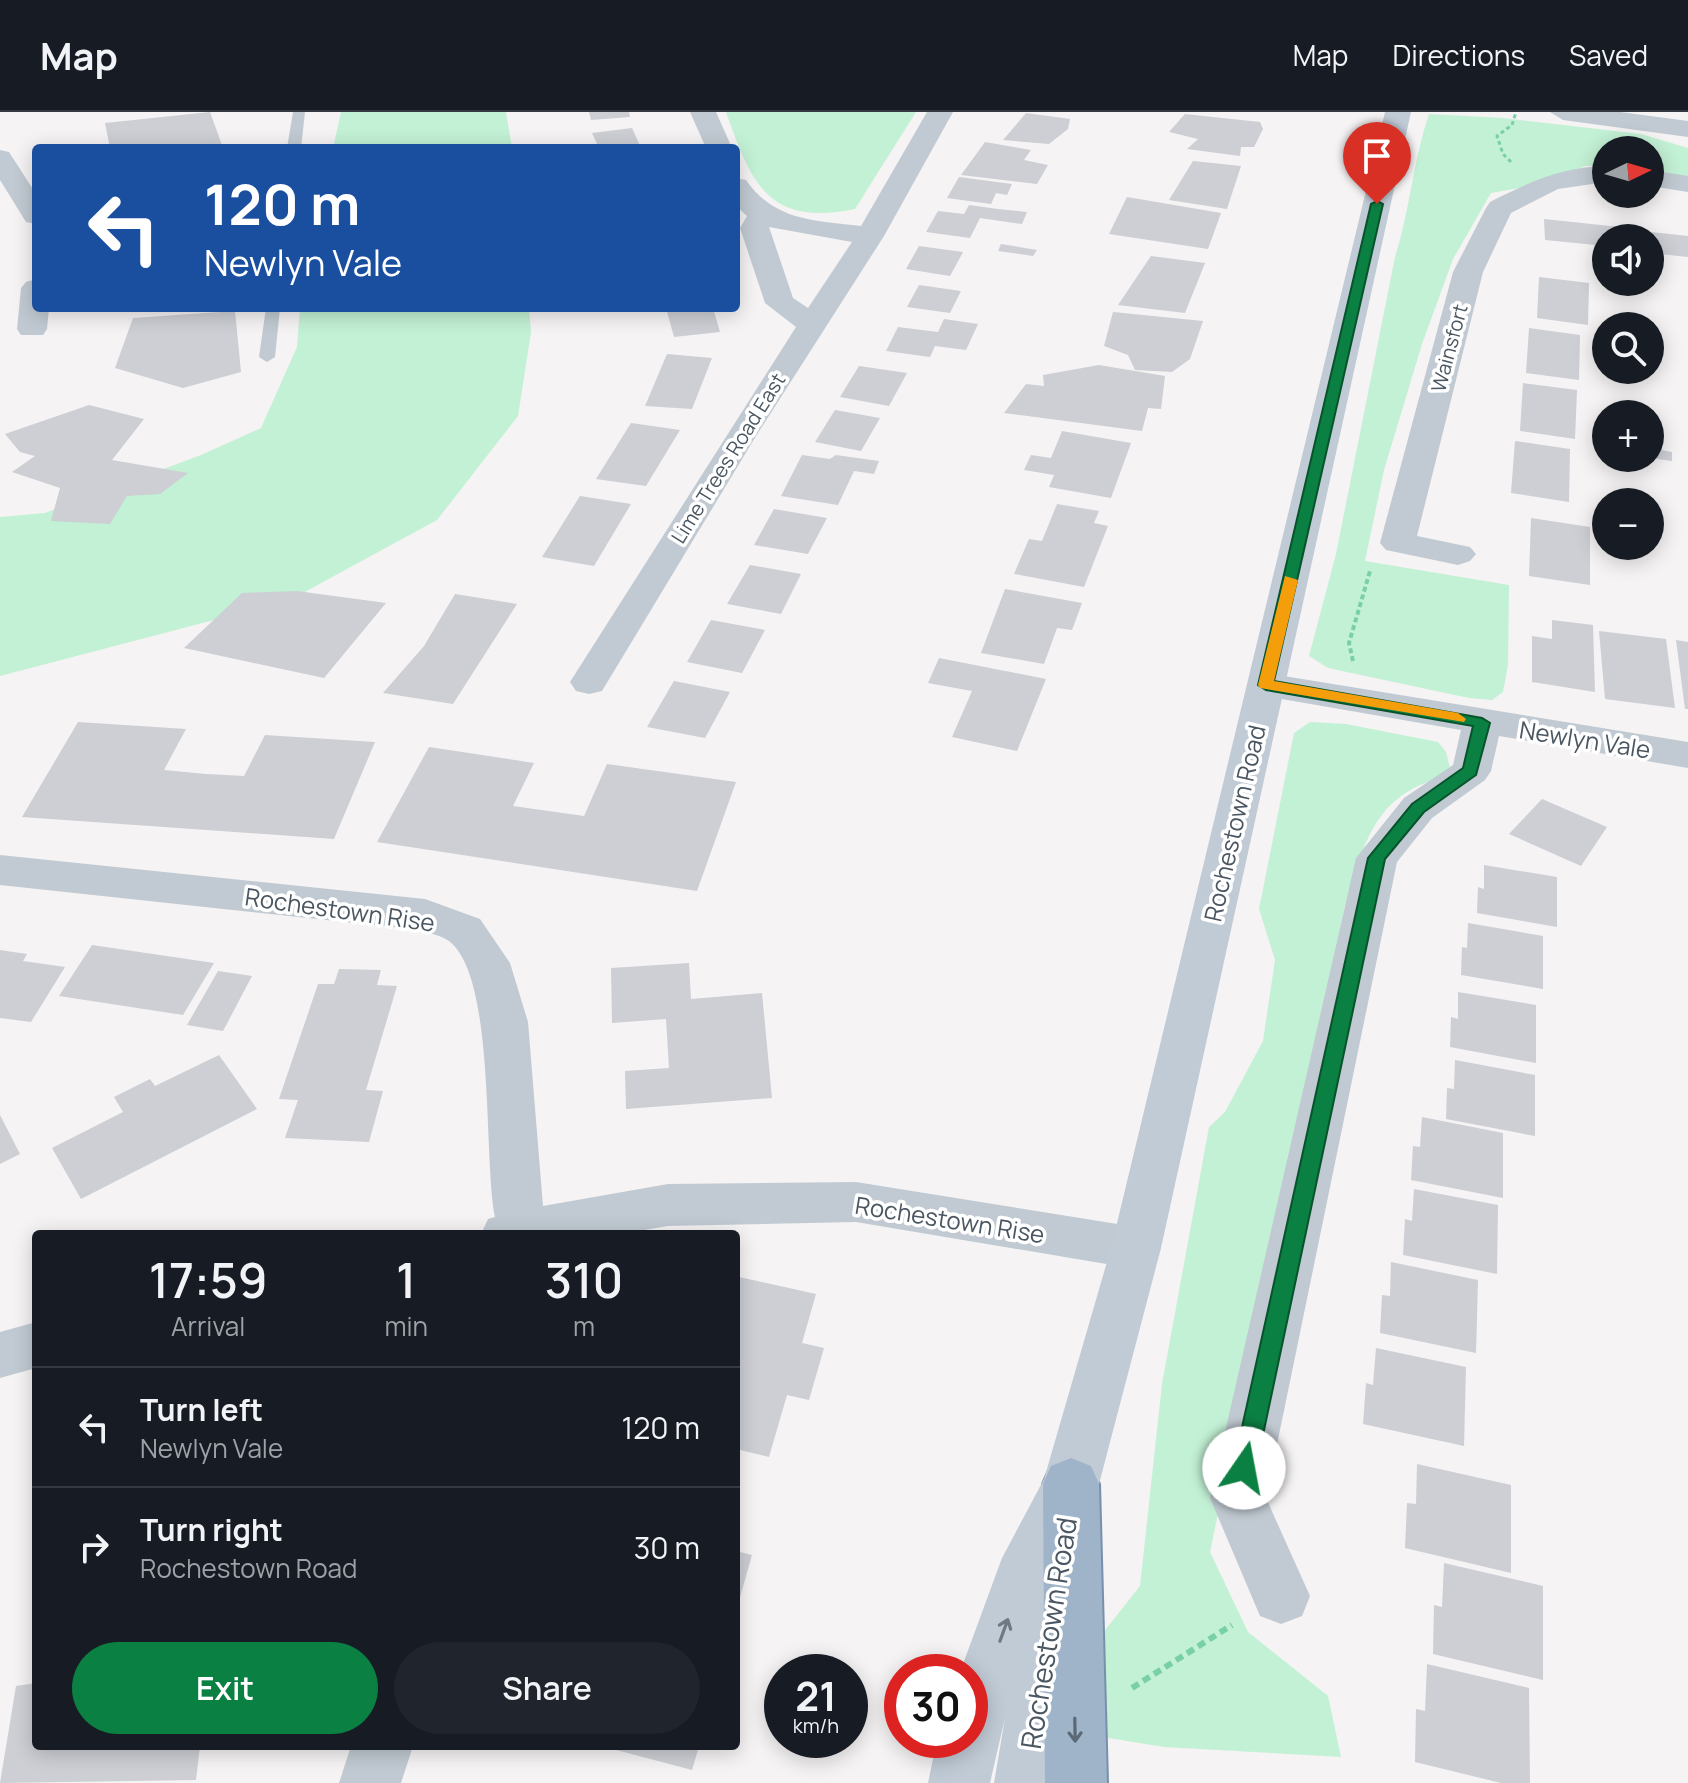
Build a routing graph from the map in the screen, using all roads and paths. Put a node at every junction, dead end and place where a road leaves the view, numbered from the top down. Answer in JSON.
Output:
{"nodes":[{"id":1,"x":299,"y":112,"type":"edge"},
{"id":2,"x":703,"y":112,"type":"edge"},
{"id":3,"x":940,"y":112,"type":"edge"},
{"id":4,"x":1398,"y":112,"type":"edge"},
{"id":5,"x":1516,"y":112,"type":"edge"},
{"id":6,"x":1563,"y":112,"type":"edge"},
{"id":7,"x":1688,"y":129,"type":"edge"},
{"id":8,"x":295,"y":144,"type":"edge"},
{"id":9,"x":717,"y":144,"type":"edge"},
{"id":10,"x":0,"y":158,"type":"edge"},
{"id":11,"x":1592,"y":174,"type":"edge"},
{"id":12,"x":1664,"y":180,"type":"edge"},
{"id":13,"x":1548,"y":183,"type":"junction"},
{"id":14,"x":1688,"y":184,"type":"edge"},
{"id":15,"x":740,"y":191,"type":"edge"},
{"id":16,"x":32,"y":210,"type":"edge"},
{"id":17,"x":761,"y":216,"type":"junction"},
{"id":18,"x":870,"y":236,"type":"junction"},
{"id":19,"x":34,"y":312,"type":"edge"},
{"id":20,"x":273,"y":312,"type":"edge"},
{"id":21,"x":813,"y":325,"type":"junction"},
{"id":22,"x":32,"y":329,"type":"dead end"},
{"id":23,"x":267,"y":357,"type":"dead end"},
{"id":24,"x":1398,"y":543,"type":"junction"},
{"id":25,"x":1458,"y":554,"type":"dead end"},
{"id":26,"x":1355,"y":668,"type":"dead end"},
{"id":27,"x":589,"y":682,"type":"dead end"},
{"id":28,"x":1266,"y":685,"type":"junction"},
{"id":29,"x":1482,"y":723,"type":"junction"},
{"id":30,"x":1688,"y":755,"type":"edge"},
{"id":31,"x":0,"y":870,"type":"edge"},
{"id":32,"x":518,"y":1230,"type":"edge"},
{"id":33,"x":534,"y":1230,"type":"edge"},
{"id":34,"x":1136,"y":1248,"type":"junction"},
{"id":35,"x":32,"y":1346,"type":"edge"},
{"id":36,"x":0,"y":1355,"type":"edge"},
{"id":37,"x":1071,"y":1484,"type":"junction"},
{"id":38,"x":1281,"y":1596,"type":"joint"},
{"id":39,"x":988,"y":1677,"type":"edge"},
{"id":40,"x":381,"y":1750,"type":"edge"},
{"id":41,"x":1076,"y":1755,"type":"edge"},
{"id":42,"x":964,"y":1758,"type":"edge"},
{"id":43,"x":370,"y":1783,"type":"edge"},
{"id":44,"x":959,"y":1783,"type":"edge"},
{"id":45,"x":1025,"y":1783,"type":"edge"}],
"edges":[{"from":1,"to":8,"type":"lane"},
{"from":2,"to":9,"type":"street"},
{"from":3,"to":18,"type":"street","name":"Lime Trees Road East"},
{"from":4,"to":28,"type":"main road","name":"Rochestown Road"},
{"from":5,"to":13,"type":"path"},
{"from":6,"to":7,"type":"street"},
{"from":10,"to":16,"type":"street"},
{"from":11,"to":13,"type":"street","name":"Wainsfort"},
{"from":12,"to":14,"type":"street"},
{"from":13,"to":24,"type":"street","name":"Wainsfort"},
{"from":15,"to":17,"type":"street"},
{"from":17,"to":18,"type":"street"},
{"from":17,"to":21,"type":"street"},
{"from":18,"to":21,"type":"street","name":"Lime Trees Road East"},
{"from":19,"to":22,"type":"street"},
{"from":20,"to":23,"type":"lane"},
{"from":21,"to":27,"type":"street","name":"Lime Trees Road East"},
{"from":24,"to":25,"type":"street"},
{"from":24,"to":26,"type":"path"},
{"from":28,"to":29,"type":"street","name":"Newlyn Vale"},
{"from":28,"to":34,"type":"main road","name":"Rochestown Road"},
{"from":29,"to":30,"type":"street","name":"Newlyn Vale"},
{"from":29,"to":38,"type":"street"},
{"from":31,"to":32,"type":"street","name":"Rochestown Rise"},
{"from":33,"to":34,"type":"street","name":"Rochestown Rise"},
{"from":34,"to":37,"type":"main road","name":"Rochestown Road"},
{"from":35,"to":36,"type":"street"},
{"from":39,"to":37,"type":"main road","name":"Rochestown Road","one_way":true},
{"from":37,"to":41,"type":"highway","one_way":true},
{"from":37,"to":45,"type":"main road","name":"Rochestown Road"},
{"from":38,"to":41,"type":"path"},
{"from":40,"to":43,"type":"street"},
{"from":42,"to":44,"type":"main road"}]}
